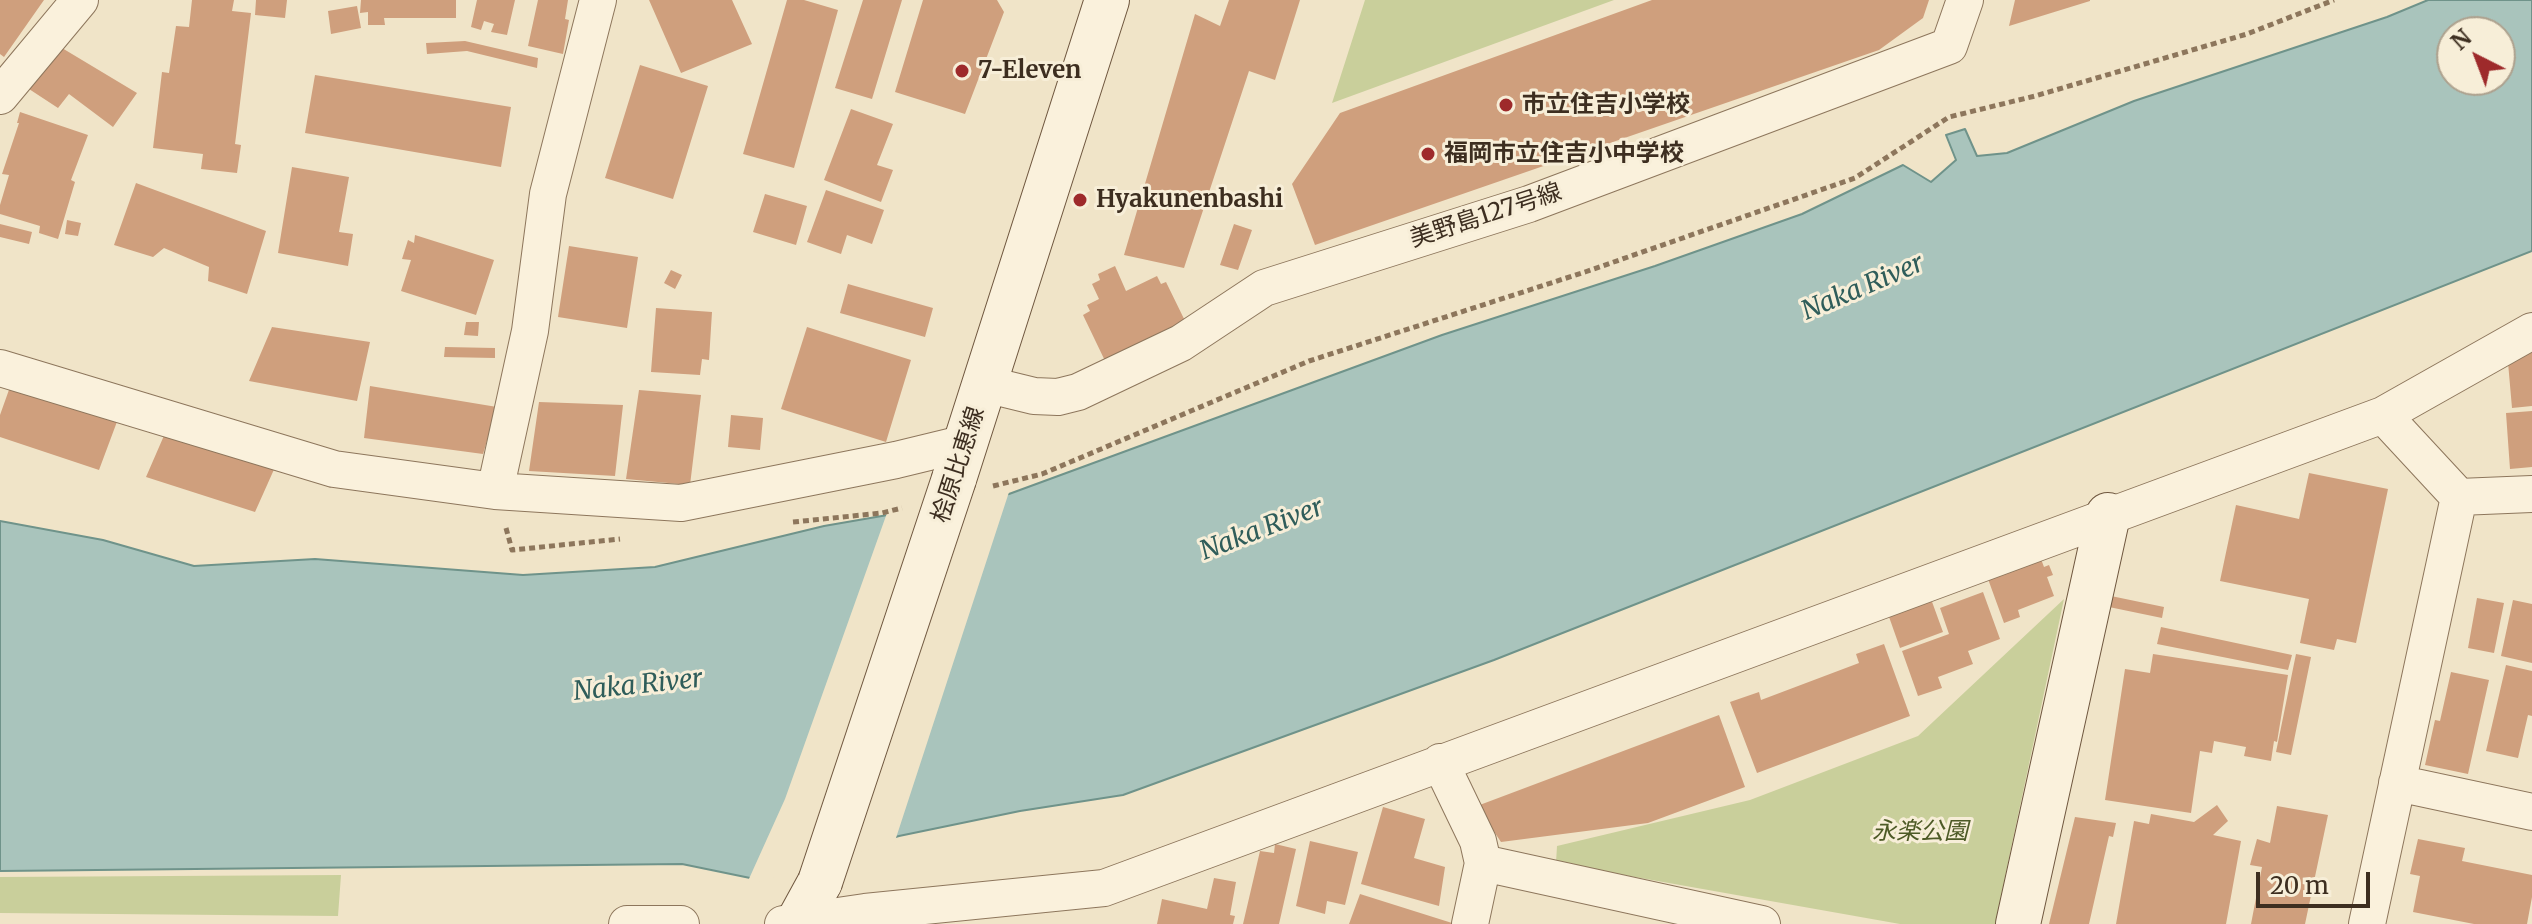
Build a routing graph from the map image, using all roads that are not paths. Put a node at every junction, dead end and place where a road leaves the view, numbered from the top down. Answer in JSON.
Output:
{"nodes":[{"id":1,"x":80,"y":0,"type":"edge"},
{"id":2,"x":598,"y":0,"type":"edge"},
{"id":3,"x":1107,"y":0,"type":"edge"},
{"id":4,"x":1965,"y":0,"type":"edge"},
{"id":5,"x":0,"y":96,"type":"edge"},
{"id":6,"x":2532,"y":331,"type":"edge"},
{"id":7,"x":0,"y":368,"type":"edge"},
{"id":8,"x":985,"y":384,"type":"junction"},
{"id":9,"x":2383,"y":415,"type":"junction"},
{"id":10,"x":960,"y":461,"type":"junction"},
{"id":11,"x":495,"y":491,"type":"junction"},
{"id":12,"x":2532,"y":494,"type":"edge"},
{"id":13,"x":2459,"y":497,"type":"junction"},
{"id":14,"x":2108,"y":515,"type":"junction"},
{"id":15,"x":1440,"y":762,"type":"junction"},
{"id":16,"x":2397,"y":783,"type":"junction"},
{"id":17,"x":2532,"y":812,"type":"edge"},
{"id":18,"x":1483,"y":863,"type":"junction"},
{"id":19,"x":793,"y":923,"type":"edge"},
{"id":20,"x":627,"y":924,"type":"edge"},
{"id":21,"x":681,"y":924,"type":"edge"},
{"id":22,"x":1470,"y":924,"type":"edge"},
{"id":23,"x":1762,"y":924,"type":"edge"},
{"id":24,"x":2018,"y":924,"type":"edge"},
{"id":25,"x":2367,"y":924,"type":"edge"}],
"edges":[{"from":1,"to":5,"type":"street"},
{"from":2,"to":11,"type":"street"},
{"from":3,"to":8,"type":"main road","name":"桧原比恵線"},
{"from":4,"to":8,"type":"street","name":"美野島127号線"},
{"from":6,"to":9,"type":"street"},
{"from":7,"to":11,"type":"street"},
{"from":8,"to":10,"type":"main road","name":"桧原比恵線"},
{"from":9,"to":13,"type":"street"},
{"from":9,"to":14,"type":"street"},
{"from":10,"to":11,"type":"street"},
{"from":10,"to":19,"type":"main road","name":"桧原比恵線","bridge":true},
{"from":12,"to":13,"type":"street"},
{"from":13,"to":16,"type":"street"},
{"from":14,"to":15,"type":"street"},
{"from":14,"to":24,"type":"main road"},
{"from":15,"to":18,"type":"street"},
{"from":15,"to":19,"type":"street"},
{"from":16,"to":17,"type":"street"},
{"from":16,"to":25,"type":"street"},
{"from":18,"to":22,"type":"street"},
{"from":18,"to":23,"type":"street"},
{"from":20,"to":21,"type":"street"}]}
